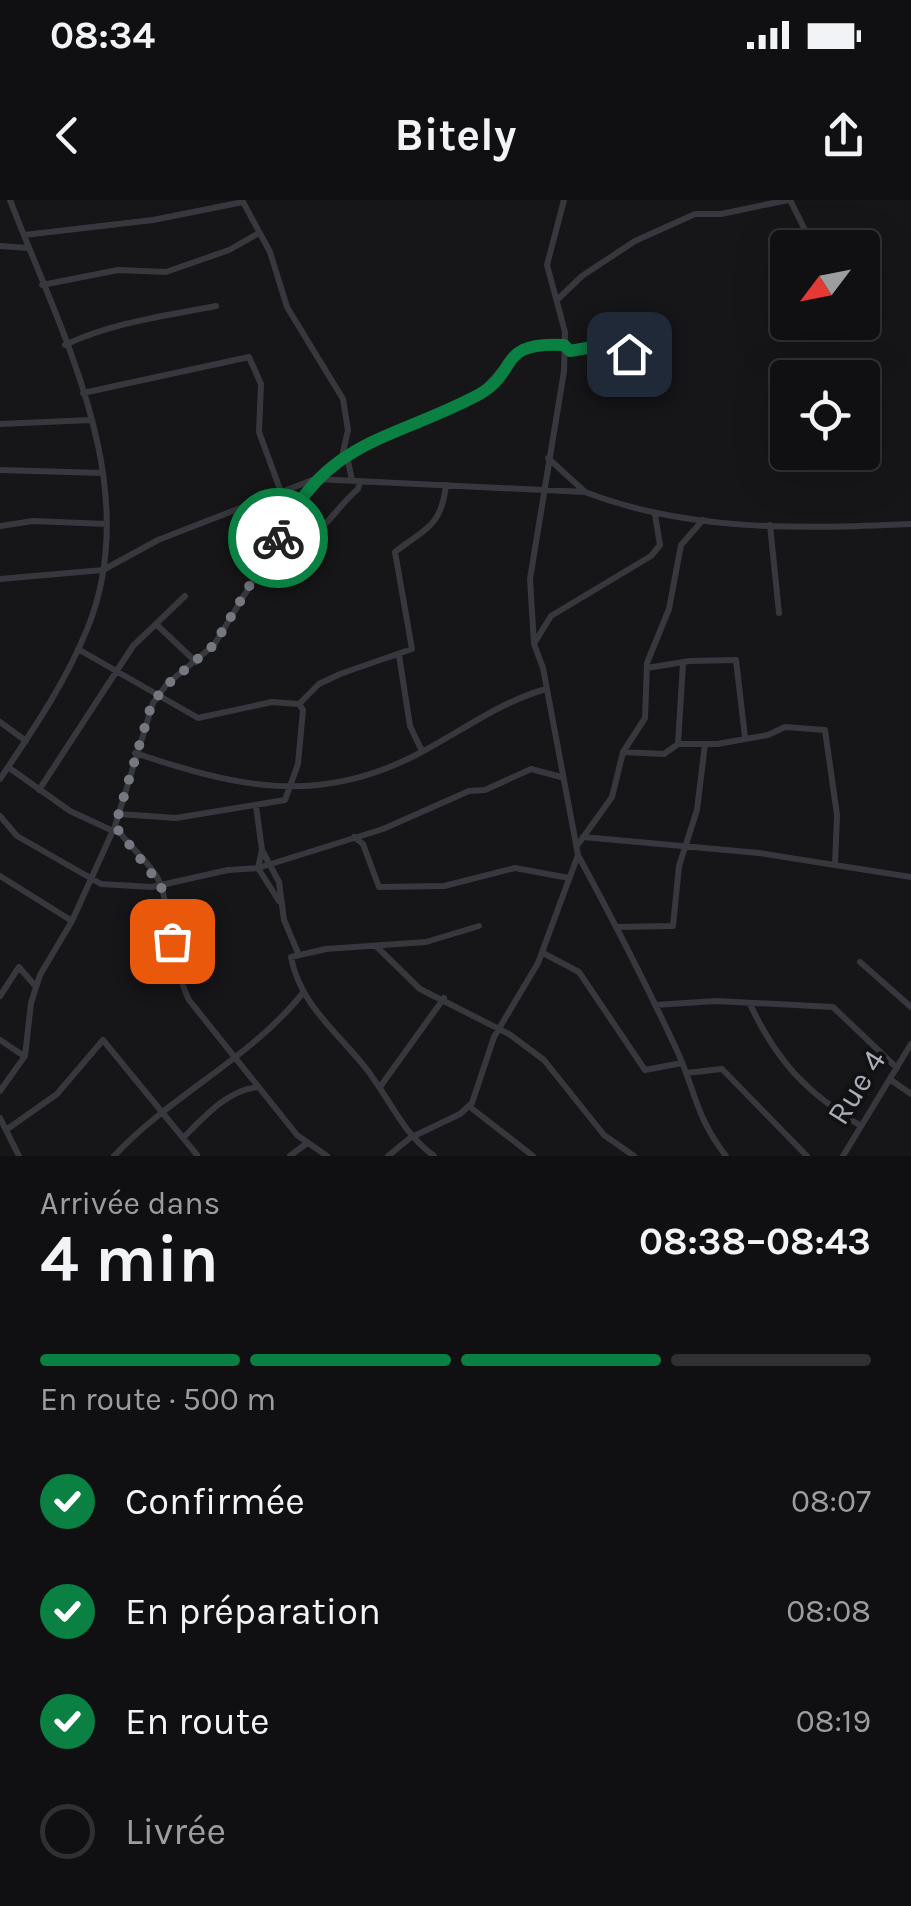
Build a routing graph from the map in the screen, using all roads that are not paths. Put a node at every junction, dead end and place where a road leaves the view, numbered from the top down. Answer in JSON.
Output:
{"nodes":[{"id":1,"x":10,"y":200,"type":"edge"},
{"id":2,"x":564,"y":200,"type":"edge"},
{"id":3,"x":789,"y":200,"type":"edge"},
{"id":4,"x":242,"y":201,"type":"edge"},
{"id":5,"x":805,"y":230,"type":"edge"},
{"id":6,"x":259,"y":233,"type":"junction"},
{"id":7,"x":24,"y":235,"type":"junction"},
{"id":8,"x":0,"y":246,"type":"edge"},
{"id":9,"x":28,"y":248,"type":"junction"},
{"id":10,"x":42,"y":285,"type":"junction"},
{"id":11,"x":557,"y":300,"type":"junction"},
{"id":12,"x":216,"y":306,"type":"dead end"},
{"id":13,"x":620,"y":334,"type":"dead end"},
{"id":14,"x":65,"y":345,"type":"junction"},
{"id":15,"x":566,"y":351,"type":"junction"},
{"id":16,"x":623,"y":352,"type":"junction"},
{"id":17,"x":656,"y":379,"type":"dead end"},
{"id":18,"x":83,"y":392,"type":"junction"},
{"id":19,"x":91,"y":420,"type":"junction"},
{"id":20,"x":0,"y":424,"type":"edge"},
{"id":21,"x":344,"y":457,"type":"junction"},
{"id":22,"x":548,"y":458,"type":"junction"},
{"id":23,"x":0,"y":470,"type":"edge"},
{"id":24,"x":103,"y":473,"type":"junction"},
{"id":25,"x":315,"y":478,"type":"junction"},
{"id":26,"x":356,"y":480,"type":"junction"},
{"id":27,"x":446,"y":484,"type":"junction"},
{"id":28,"x":541,"y":491,"type":"junction"},
{"id":29,"x":281,"y":492,"type":"junction"},
{"id":30,"x":584,"y":492,"type":"junction"},
{"id":31,"x":655,"y":515,"type":"junction"},
{"id":32,"x":703,"y":520,"type":"junction"},
{"id":33,"x":108,"y":524,"type":"junction"},
{"id":34,"x":911,"y":524,"type":"edge"},
{"id":35,"x":770,"y":525,"type":"junction"},
{"id":36,"x":0,"y":526,"type":"edge"},
{"id":37,"x":274,"y":546,"type":"junction"},
{"id":38,"x":102,"y":570,"type":"junction"},
{"id":39,"x":0,"y":579,"type":"edge"},
{"id":40,"x":184,"y":596,"type":"dead end"},
{"id":41,"x":780,"y":613,"type":"dead end"},
{"id":42,"x":156,"y":624,"type":"junction"},
{"id":43,"x":534,"y":644,"type":"junction"},
{"id":44,"x":78,"y":649,"type":"junction"},
{"id":45,"x":399,"y":655,"type":"junction"},
{"id":46,"x":196,"y":662,"type":"junction"},
{"id":47,"x":683,"y":664,"type":"junction"},
{"id":48,"x":647,"y":668,"type":"junction"},
{"id":49,"x":115,"y":670,"type":"junction"},
{"id":50,"x":546,"y":689,"type":"junction"},
{"id":51,"x":157,"y":696,"type":"junction"},
{"id":52,"x":299,"y":704,"type":"junction"},
{"id":53,"x":0,"y":722,"type":"edge"},
{"id":54,"x":745,"y":737,"type":"junction"},
{"id":55,"x":26,"y":741,"type":"junction"},
{"id":56,"x":678,"y":744,"type":"junction"},
{"id":57,"x":705,"y":744,"type":"junction"},
{"id":58,"x":134,"y":752,"type":"junction"},
{"id":59,"x":422,"y":752,"type":"junction"},
{"id":60,"x":623,"y":752,"type":"junction"},
{"id":61,"x":0,"y":756,"type":"edge"},
{"id":62,"x":10,"y":765,"type":"junction"},
{"id":63,"x":561,"y":778,"type":"junction"},
{"id":64,"x":0,"y":779,"type":"edge"},
{"id":65,"x":290,"y":788,"type":"junction"},
{"id":66,"x":39,"y":790,"type":"junction"},
{"id":67,"x":256,"y":806,"type":"junction"},
{"id":68,"x":119,"y":814,"type":"junction"},
{"id":69,"x":0,"y":816,"type":"edge"},
{"id":70,"x":114,"y":828,"type":"junction"},
{"id":71,"x":352,"y":837,"type":"junction"},
{"id":72,"x":581,"y":841,"type":"junction"},
{"id":73,"x":684,"y":845,"type":"junction"},
{"id":74,"x":262,"y":850,"type":"junction"},
{"id":75,"x":578,"y":856,"type":"junction"},
{"id":76,"x":270,"y":864,"type":"junction"},
{"id":77,"x":835,"y":866,"type":"junction"},
{"id":78,"x":258,"y":868,"type":"junction"},
{"id":79,"x":911,"y":877,"type":"edge"},
{"id":80,"x":569,"y":878,"type":"junction"},
{"id":81,"x":2,"y":880,"type":"edge"},
{"id":82,"x":93,"y":880,"type":"junction"},
{"id":83,"x":161,"y":886,"type":"junction"},
{"id":84,"x":280,"y":902,"type":"junction"},
{"id":85,"x":72,"y":921,"type":"junction"},
{"id":86,"x":479,"y":926,"type":"dead end"},
{"id":87,"x":617,"y":927,"type":"junction"},
{"id":88,"x":376,"y":946,"type":"junction"},
{"id":89,"x":298,"y":953,"type":"junction"},
{"id":90,"x":543,"y":953,"type":"junction"},
{"id":91,"x":860,"y":962,"type":"dead end"},
{"id":92,"x":36,"y":987,"type":"junction"},
{"id":93,"x":303,"y":993,"type":"junction"},
{"id":94,"x":0,"y":996,"type":"edge"},
{"id":95,"x":444,"y":998,"type":"junction"},
{"id":96,"x":749,"y":1003,"type":"junction"},
{"id":97,"x":655,"y":1005,"type":"junction"},
{"id":98,"x":911,"y":1008,"type":"edge"},
{"id":99,"x":498,"y":1028,"type":"junction"},
{"id":100,"x":0,"y":1040,"type":"edge"},
{"id":101,"x":911,"y":1044,"type":"edge"},
{"id":102,"x":24,"y":1056,"type":"junction"},
{"id":103,"x":236,"y":1059,"type":"junction"},
{"id":104,"x":682,"y":1062,"type":"junction"},
{"id":105,"x":897,"y":1068,"type":"junction"},
{"id":106,"x":686,"y":1073,"type":"junction"},
{"id":107,"x":891,"y":1080,"type":"junction"},
{"id":108,"x":380,"y":1087,"type":"junction"},
{"id":109,"x":260,"y":1088,"type":"junction"},
{"id":110,"x":0,"y":1090,"type":"edge"},
{"id":111,"x":911,"y":1094,"type":"edge"},
{"id":112,"x":470,"y":1107,"type":"junction"},
{"id":113,"x":162,"y":1109,"type":"junction"},
{"id":114,"x":0,"y":1118,"type":"edge"},
{"id":115,"x":860,"y":1126,"type":"junction"},
{"id":116,"x":6,"y":1130,"type":"junction"},
{"id":117,"x":184,"y":1137,"type":"junction"},
{"id":118,"x":410,"y":1138,"type":"junction"},
{"id":119,"x":307,"y":1144,"type":"junction"},
{"id":120,"x":19,"y":1156,"type":"edge"},
{"id":121,"x":114,"y":1156,"type":"edge"},
{"id":122,"x":198,"y":1156,"type":"edge"},
{"id":123,"x":290,"y":1156,"type":"edge"},
{"id":124,"x":326,"y":1156,"type":"edge"},
{"id":125,"x":388,"y":1156,"type":"edge"},
{"id":126,"x":434,"y":1156,"type":"edge"},
{"id":127,"x":533,"y":1156,"type":"edge"},
{"id":128,"x":634,"y":1156,"type":"edge"},
{"id":129,"x":726,"y":1156,"type":"edge"},
{"id":130,"x":808,"y":1156,"type":"edge"},
{"id":131,"x":843,"y":1156,"type":"edge"}],
"edges":[{"from":1,"to":7,"type":"street"},
{"from":2,"to":11,"type":"street"},
{"from":3,"to":5,"type":"street"},
{"from":3,"to":11,"type":"street"},
{"from":4,"to":6,"type":"street"},
{"from":4,"to":7,"type":"street"},
{"from":6,"to":10,"type":"street"},
{"from":6,"to":21,"type":"street"},
{"from":7,"to":9,"type":"street"},
{"from":8,"to":9,"type":"street"},
{"from":9,"to":10,"type":"street"},
{"from":10,"to":14,"type":"street"},
{"from":11,"to":15,"type":"street"},
{"from":12,"to":14,"type":"street"},
{"from":13,"to":16,"type":"street"},
{"from":14,"to":18,"type":"street"},
{"from":15,"to":16,"type":"street"},
{"from":15,"to":21,"type":"street"},
{"from":15,"to":22,"type":"street"},
{"from":16,"to":17,"type":"street"},
{"from":18,"to":19,"type":"street"},
{"from":18,"to":29,"type":"street"},
{"from":19,"to":20,"type":"street"},
{"from":19,"to":24,"type":"street"},
{"from":21,"to":25,"type":"street"},
{"from":21,"to":26,"type":"street"},
{"from":22,"to":28,"type":"street"},
{"from":22,"to":30,"type":"street"},
{"from":23,"to":24,"type":"street"},
{"from":24,"to":33,"type":"street"},
{"from":25,"to":26,"type":"street"},
{"from":25,"to":29,"type":"street"},
{"from":25,"to":37,"type":"street"},
{"from":26,"to":27,"type":"street"},
{"from":26,"to":37,"type":"street"},
{"from":27,"to":28,"type":"street"},
{"from":27,"to":45,"type":"street"},
{"from":28,"to":30,"type":"street"},
{"from":28,"to":43,"type":"street"},
{"from":29,"to":38,"type":"street"},
{"from":30,"to":31,"type":"street"},
{"from":31,"to":32,"type":"street"},
{"from":31,"to":43,"type":"street"},
{"from":32,"to":35,"type":"street"},
{"from":32,"to":48,"type":"street"},
{"from":33,"to":36,"type":"street"},
{"from":33,"to":38,"type":"street"},
{"from":34,"to":35,"type":"street"},
{"from":35,"to":41,"type":"street"},
{"from":37,"to":46,"type":"street"},
{"from":38,"to":39,"type":"street"},
{"from":38,"to":44,"type":"street"},
{"from":40,"to":42,"type":"street"},
{"from":42,"to":46,"type":"street"},
{"from":42,"to":49,"type":"street"},
{"from":43,"to":50,"type":"street"},
{"from":44,"to":49,"type":"street"},
{"from":44,"to":55,"type":"street"},
{"from":45,"to":52,"type":"street"},
{"from":45,"to":59,"type":"street"},
{"from":46,"to":51,"type":"street"},
{"from":47,"to":48,"type":"street"},
{"from":47,"to":54,"type":"street"},
{"from":47,"to":56,"type":"street"},
{"from":48,"to":60,"type":"street"},
{"from":49,"to":51,"type":"street"},
{"from":49,"to":66,"type":"street"},
{"from":50,"to":59,"type":"street"},
{"from":50,"to":63,"type":"street"},
{"from":51,"to":52,"type":"street"},
{"from":51,"to":58,"type":"street"},
{"from":52,"to":65,"type":"street"},
{"from":53,"to":55,"type":"street"},
{"from":54,"to":57,"type":"street"},
{"from":54,"to":77,"type":"street"},
{"from":55,"to":62,"type":"street"},
{"from":56,"to":57,"type":"street"},
{"from":56,"to":60,"type":"street"},
{"from":57,"to":73,"type":"street"},
{"from":58,"to":65,"type":"street"},
{"from":58,"to":68,"type":"street"},
{"from":59,"to":65,"type":"street"},
{"from":60,"to":72,"type":"street"},
{"from":61,"to":62,"type":"street"},
{"from":62,"to":64,"type":"street"},
{"from":62,"to":66,"type":"street"},
{"from":63,"to":71,"type":"street"},
{"from":63,"to":72,"type":"street"},
{"from":65,"to":67,"type":"street"},
{"from":66,"to":70,"type":"street"},
{"from":67,"to":68,"type":"street"},
{"from":67,"to":74,"type":"street"},
{"from":68,"to":70,"type":"street"},
{"from":69,"to":82,"type":"street"},
{"from":70,"to":82,"type":"street"},
{"from":70,"to":83,"type":"street"},
{"from":71,"to":76,"type":"street"},
{"from":71,"to":80,"type":"street"},
{"from":72,"to":73,"type":"street"},
{"from":72,"to":75,"type":"street"},
{"from":73,"to":77,"type":"street"},
{"from":73,"to":87,"type":"street"},
{"from":74,"to":76,"type":"street"},
{"from":74,"to":78,"type":"street"},
{"from":75,"to":80,"type":"street"},
{"from":75,"to":87,"type":"street"},
{"from":76,"to":78,"type":"street"},
{"from":76,"to":84,"type":"street"},
{"from":77,"to":79,"type":"street"},
{"from":78,"to":83,"type":"street"},
{"from":78,"to":84,"type":"street"},
{"from":80,"to":90,"type":"street"},
{"from":81,"to":85,"type":"street"},
{"from":82,"to":83,"type":"street"},
{"from":82,"to":85,"type":"street"},
{"from":83,"to":103,"type":"street"},
{"from":84,"to":89,"type":"street"},
{"from":85,"to":92,"type":"street"},
{"from":86,"to":88,"type":"street"},
{"from":87,"to":97,"type":"street"},
{"from":88,"to":89,"type":"street"},
{"from":88,"to":95,"type":"street"},
{"from":89,"to":93,"type":"street"},
{"from":90,"to":99,"type":"street"},
{"from":90,"to":104,"type":"street"},
{"from":91,"to":98,"type":"street"},
{"from":92,"to":94,"type":"street"},
{"from":92,"to":102,"type":"street"},
{"from":93,"to":103,"type":"street"},
{"from":93,"to":108,"type":"street"},
{"from":95,"to":99,"type":"street"},
{"from":95,"to":108,"type":"street"},
{"from":96,"to":97,"type":"street"},
{"from":96,"to":105,"type":"street"},
{"from":96,"to":115,"type":"street"},
{"from":97,"to":104,"type":"street"},
{"from":99,"to":112,"type":"street"},
{"from":99,"to":128,"type":"street"},
{"from":100,"to":102,"type":"street"},
{"from":101,"to":105,"type":"street","name":"Rue 4"},
{"from":102,"to":110,"type":"street"},
{"from":103,"to":109,"type":"street"},
{"from":103,"to":113,"type":"street"},
{"from":104,"to":106,"type":"street"},
{"from":105,"to":107,"type":"street","name":"Rue 4"},
{"from":106,"to":129,"type":"street"},
{"from":106,"to":130,"type":"street"},
{"from":107,"to":111,"type":"street"},
{"from":107,"to":115,"type":"street","name":"Rue 4"},
{"from":108,"to":118,"type":"street"},
{"from":109,"to":117,"type":"street"},
{"from":109,"to":119,"type":"street"},
{"from":112,"to":118,"type":"street"},
{"from":112,"to":127,"type":"street"},
{"from":113,"to":116,"type":"street"},
{"from":113,"to":117,"type":"street"},
{"from":113,"to":121,"type":"street"},
{"from":114,"to":116,"type":"street"},
{"from":115,"to":131,"type":"street","name":"Rue 4"},
{"from":116,"to":120,"type":"street"},
{"from":117,"to":122,"type":"street"},
{"from":118,"to":125,"type":"street"},
{"from":118,"to":126,"type":"street"},
{"from":119,"to":123,"type":"street"},
{"from":119,"to":124,"type":"street"}]}
